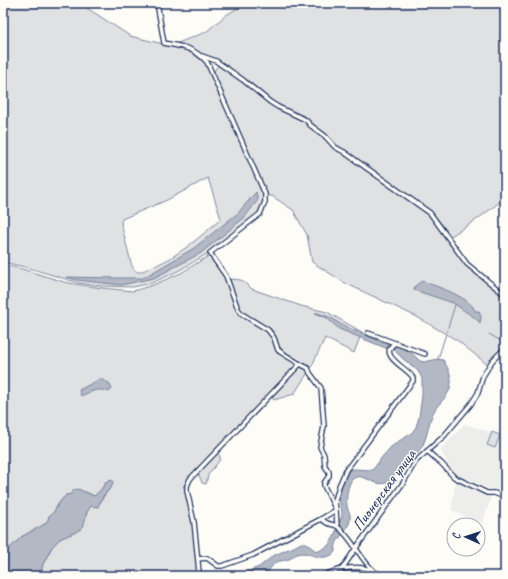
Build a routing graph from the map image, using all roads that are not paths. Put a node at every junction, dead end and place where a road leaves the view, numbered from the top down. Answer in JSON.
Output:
{"nodes":[{"id":1,"x":157,"y":3,"type":"edge"},
{"id":2,"x":201,"y":55,"type":"junction"},
{"id":3,"x":505,"y":295,"type":"edge"},
{"id":4,"x":368,"y":333,"type":"dead end"},
{"id":5,"x":395,"y":343,"type":"junction"},
{"id":6,"x":505,"y":348,"type":"edge"},
{"id":7,"x":425,"y":354,"type":"dead end"},
{"id":8,"x":300,"y":364,"type":"junction"},
{"id":9,"x":427,"y":451,"type":"junction"},
{"id":10,"x":505,"y":497,"type":"edge"},
{"id":11,"x":336,"y":510,"type":"junction"},
{"id":12,"x":322,"y":520,"type":"junction"},
{"id":13,"x":337,"y":525,"type":"junction"},
{"id":14,"x":356,"y":548,"type":"junction"},
{"id":15,"x":198,"y":559,"type":"junction"},
{"id":16,"x":342,"y":569,"type":"junction"},
{"id":17,"x":374,"y":571,"type":"junction"},
{"id":18,"x":202,"y":576,"type":"edge"},
{"id":19,"x":323,"y":576,"type":"edge"},
{"id":20,"x":381,"y":576,"type":"edge"}],
"edges":[{"from":1,"to":2,"type":"street"},
{"from":2,"to":3,"type":"street"},
{"from":2,"to":8,"type":"street"},
{"from":4,"to":5,"type":"street"},
{"from":5,"to":7,"type":"street"},
{"from":5,"to":11,"type":"street"},
{"from":6,"to":9,"type":"street","name":"Пионерская улица"},
{"from":8,"to":11,"type":"street"},
{"from":8,"to":15,"type":"street"},
{"from":9,"to":10,"type":"street"},
{"from":9,"to":14,"type":"street","name":"Пионерская улица"},
{"from":11,"to":12,"type":"street"},
{"from":11,"to":13,"type":"street"},
{"from":12,"to":13,"type":"street"},
{"from":12,"to":15,"type":"street"},
{"from":13,"to":14,"type":"street"},
{"from":14,"to":16,"type":"street","name":"Пионерская улица"},
{"from":14,"to":17,"type":"street"},
{"from":15,"to":18,"type":"street"},
{"from":16,"to":17,"type":"street"},
{"from":16,"to":19,"type":"street"},
{"from":17,"to":20,"type":"street"}]}
